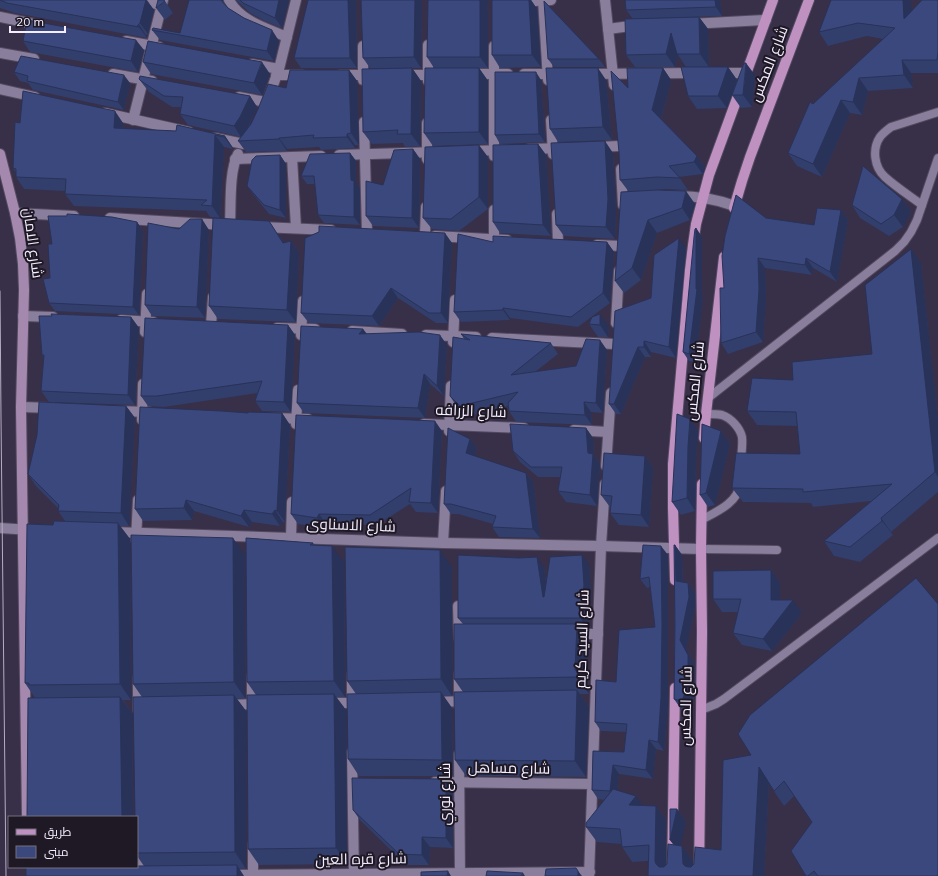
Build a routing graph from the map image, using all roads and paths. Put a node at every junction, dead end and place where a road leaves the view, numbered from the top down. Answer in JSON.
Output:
{"nodes":[{"id":1,"x":136,"y":0,"type":"edge"},
{"id":2,"x":229,"y":0,"type":"edge"},
{"id":3,"x":296,"y":0,"type":"edge"},
{"id":4,"x":543,"y":0,"type":"edge"},
{"id":5,"x":551,"y":0,"type":"edge"},
{"id":6,"x":605,"y":0,"type":"edge"},
{"id":7,"x":773,"y":0,"type":"edge"},
{"id":8,"x":809,"y":0,"type":"edge"},
{"id":9,"x":162,"y":2,"type":"edge"},
{"id":10,"x":508,"y":2,"type":"edge"},
{"id":11,"x":0,"y":17,"type":"edge"},
{"id":12,"x":766,"y":20,"type":"junction"},
{"id":13,"x":681,"y":24,"type":"edge"},
{"id":14,"x":650,"y":25,"type":"edge"},
{"id":15,"x":46,"y":26,"type":"edge"},
{"id":16,"x":608,"y":29,"type":"junction"},
{"id":17,"x":429,"y":33,"type":"edge"},
{"id":18,"x":494,"y":35,"type":"edge"},
{"id":19,"x":287,"y":37,"type":"junction"},
{"id":20,"x":363,"y":37,"type":"edge"},
{"id":21,"x":117,"y":39,"type":"edge"},
{"id":22,"x":151,"y":46,"type":"junction"},
{"id":23,"x":167,"y":48,"type":"edge"},
{"id":24,"x":0,"y":53,"type":"edge"},
{"id":25,"x":43,"y":61,"type":"edge"},
{"id":26,"x":244,"y":63,"type":"edge"},
{"id":27,"x":101,"y":72,"type":"edge"},
{"id":28,"x":277,"y":72,"type":"junction"},
{"id":29,"x":612,"y":73,"type":"junction"},
{"id":30,"x":746,"y":73,"type":"junction"},
{"id":31,"x":494,"y":74,"type":"junction"},
{"id":32,"x":548,"y":74,"type":"junction"},
{"id":33,"x":308,"y":75,"type":"edge"},
{"id":34,"x":332,"y":75,"type":"edge"},
{"id":35,"x":363,"y":75,"type":"junction"},
{"id":36,"x":428,"y":75,"type":"junction"},
{"id":37,"x":143,"y":80,"type":"junction"},
{"id":38,"x":158,"y":83,"type":"edge"},
{"id":39,"x":0,"y":89,"type":"edge"},
{"id":40,"x":549,"y":89,"type":"edge"},
{"id":41,"x":428,"y":90,"type":"edge"},
{"id":42,"x":364,"y":91,"type":"edge"},
{"id":43,"x":614,"y":92,"type":"edge"},
{"id":44,"x":228,"y":95,"type":"edge"},
{"id":45,"x":47,"y":100,"type":"edge"},
{"id":46,"x":266,"y":102,"type":"junction"},
{"id":47,"x":98,"y":111,"type":"edge"},
{"id":48,"x":550,"y":111,"type":"edge"},
{"id":49,"x":262,"y":112,"type":"edge"},
{"id":50,"x":938,"y":112,"type":"edge"},
{"id":51,"x":427,"y":114,"type":"edge"},
{"id":52,"x":364,"y":115,"type":"edge"},
{"id":53,"x":133,"y":120,"type":"junction"},
{"id":54,"x":586,"y":147,"type":"edge"},
{"id":55,"x":553,"y":148,"type":"junction"},
{"id":56,"x":572,"y":148,"type":"edge"},
{"id":57,"x":494,"y":150,"type":"junction"},
{"id":58,"x":464,"y":151,"type":"edge"},
{"id":59,"x":427,"y":152,"type":"junction"},
{"id":60,"x":449,"y":152,"type":"edge"},
{"id":61,"x":0,"y":154,"type":"edge"},
{"id":62,"x":365,"y":154,"type":"junction"},
{"id":63,"x":292,"y":157,"type":"junction"},
{"id":64,"x":938,"y":158,"type":"edge"},
{"id":65,"x":235,"y":159,"type":"junction"},
{"id":66,"x":554,"y":164,"type":"edge"},
{"id":67,"x":494,"y":165,"type":"edge"},
{"id":68,"x":426,"y":168,"type":"edge"},
{"id":69,"x":669,"y":195,"type":"edge"},
{"id":70,"x":426,"y":198,"type":"edge"},
{"id":71,"x":703,"y":198,"type":"junction"},
{"id":72,"x":494,"y":202,"type":"edge"},
{"id":73,"x":556,"y":203,"type":"edge"},
{"id":74,"x":922,"y":205,"type":"junction"},
{"id":75,"x":735,"y":206,"type":"junction"},
{"id":76,"x":15,"y":213,"type":"junction"},
{"id":77,"x":623,"y":216,"type":"edge"},
{"id":78,"x":80,"y":217,"type":"edge"},
{"id":79,"x":102,"y":218,"type":"edge"},
{"id":80,"x":731,"y":219,"type":"edge"},
{"id":81,"x":252,"y":226,"type":"edge"},
{"id":82,"x":303,"y":231,"type":"junction"},
{"id":83,"x":344,"y":231,"type":"edge"},
{"id":84,"x":367,"y":232,"type":"edge"},
{"id":85,"x":622,"y":234,"type":"edge"},
{"id":86,"x":494,"y":239,"type":"junction"},
{"id":87,"x":515,"y":240,"type":"edge"},
{"id":88,"x":559,"y":243,"type":"edge"},
{"id":89,"x":591,"y":244,"type":"edge"},
{"id":90,"x":725,"y":250,"type":"edge"},
{"id":91,"x":620,"y":253,"type":"junction"},
{"id":92,"x":148,"y":284,"type":"edge"},
{"id":93,"x":213,"y":286,"type":"edge"},
{"id":94,"x":303,"y":290,"type":"edge"},
{"id":95,"x":456,"y":290,"type":"edge"},
{"id":96,"x":23,"y":316,"type":"junction"},
{"id":97,"x":61,"y":318,"type":"edge"},
{"id":98,"x":108,"y":320,"type":"edge"},
{"id":99,"x":146,"y":322,"type":"junction"},
{"id":100,"x":160,"y":322,"type":"edge"},
{"id":101,"x":212,"y":325,"type":"edge"},
{"id":102,"x":264,"y":327,"type":"edge"},
{"id":103,"x":301,"y":329,"type":"junction"},
{"id":104,"x":325,"y":330,"type":"edge"},
{"id":105,"x":340,"y":331,"type":"edge"},
{"id":106,"x":454,"y":336,"type":"junction"},
{"id":107,"x":145,"y":344,"type":"edge"},
{"id":108,"x":301,"y":344,"type":"edge"},
{"id":109,"x":453,"y":351,"type":"edge"},
{"id":110,"x":452,"y":373,"type":"edge"},
{"id":111,"x":144,"y":374,"type":"edge"},
{"id":112,"x":299,"y":381,"type":"edge"},
{"id":113,"x":612,"y":381,"type":"edge"},
{"id":114,"x":708,"y":398,"type":"junction"},
{"id":115,"x":21,"y":407,"type":"junction"},
{"id":116,"x":66,"y":409,"type":"edge"},
{"id":117,"x":104,"y":410,"type":"edge"},
{"id":118,"x":142,"y":412,"type":"junction"},
{"id":119,"x":157,"y":413,"type":"edge"},
{"id":120,"x":706,"y":414,"type":"junction"},
{"id":121,"x":265,"y":417,"type":"edge"},
{"id":122,"x":297,"y":419,"type":"junction"},
{"id":123,"x":318,"y":420,"type":"edge"},
{"id":124,"x":417,"y":424,"type":"edge"},
{"id":125,"x":449,"y":425,"type":"junction"},
{"id":126,"x":141,"y":427,"type":"edge"},
{"id":127,"x":537,"y":429,"type":"edge"},
{"id":128,"x":560,"y":430,"type":"edge"},
{"id":129,"x":608,"y":432,"type":"junction"},
{"id":130,"x":296,"y":435,"type":"edge"},
{"id":131,"x":448,"y":441,"type":"edge"},
{"id":132,"x":704,"y":444,"type":"edge"},
{"id":133,"x":703,"y":474,"type":"edge"},
{"id":134,"x":446,"y":480,"type":"edge"},
{"id":135,"x":138,"y":488,"type":"edge"},
{"id":136,"x":293,"y":490,"type":"edge"},
{"id":137,"x":702,"y":520,"type":"junction"},
{"id":138,"x":0,"y":528,"type":"edge"},
{"id":139,"x":22,"y":529,"type":"junction"},
{"id":140,"x":38,"y":530,"type":"edge"},
{"id":141,"x":106,"y":532,"type":"edge"},
{"id":142,"x":136,"y":533,"type":"junction"},
{"id":143,"x":290,"y":538,"type":"junction"},
{"id":144,"x":938,"y":538,"type":"edge"},
{"id":145,"x":443,"y":543,"type":"junction"},
{"id":146,"x":601,"y":546,"type":"junction"},
{"id":147,"x":673,"y":548,"type":"junction"},
{"id":148,"x":137,"y":549,"type":"edge"},
{"id":149,"x":701,"y":549,"type":"junction"},
{"id":150,"x":777,"y":550,"type":"dead end"},
{"id":151,"x":675,"y":590,"type":"edge"},
{"id":152,"x":458,"y":597,"type":"edge"},
{"id":153,"x":561,"y":634,"type":"edge"},
{"id":154,"x":598,"y":634,"type":"junction"},
{"id":155,"x":459,"y":649,"type":"edge"},
{"id":156,"x":352,"y":663,"type":"edge"},
{"id":157,"x":459,"y":664,"type":"edge"},
{"id":158,"x":252,"y":665,"type":"edge"},
{"id":159,"x":138,"y":667,"type":"edge"},
{"id":160,"x":675,"y":680,"type":"edge"},
{"id":161,"x":473,"y":701,"type":"edge"},
{"id":162,"x":428,"y":702,"type":"edge"},
{"id":163,"x":459,"y":702,"type":"junction"},
{"id":164,"x":352,"y":703,"type":"junction"},
{"id":165,"x":367,"y":703,"type":"edge"},
{"id":166,"x":267,"y":704,"type":"edge"},
{"id":167,"x":321,"y":704,"type":"edge"},
{"id":168,"x":214,"y":705,"type":"edge"},
{"id":169,"x":252,"y":705,"type":"junction"},
{"id":170,"x":126,"y":706,"type":"dead end"},
{"id":171,"x":142,"y":706,"type":"junction"},
{"id":172,"x":701,"y":710,"type":"junction"},
{"id":173,"x":352,"y":716,"type":"edge"},
{"id":174,"x":459,"y":716,"type":"edge"},
{"id":175,"x":252,"y":720,"type":"edge"},
{"id":176,"x":138,"y":721,"type":"edge"},
{"id":177,"x":352,"y":743,"type":"edge"},
{"id":178,"x":459,"y":746,"type":"edge"},
{"id":179,"x":422,"y":782,"type":"edge"},
{"id":180,"x":460,"y":783,"type":"junction"},
{"id":181,"x":593,"y":784,"type":"junction"},
{"id":182,"x":27,"y":816,"type":"edge"},
{"id":183,"x":253,"y":836,"type":"edge"},
{"id":184,"x":140,"y":837,"type":"edge"},
{"id":185,"x":460,"y":874,"type":"edge"},
{"id":186,"x":589,"y":874,"type":"edge"},
{"id":187,"x":223,"y":875,"type":"edge"},
{"id":188,"x":354,"y":875,"type":"edge"},
{"id":189,"x":133,"y":876,"type":"edge"},
{"id":190,"x":140,"y":876,"type":"edge"},
{"id":191,"x":148,"y":876,"type":"edge"},
{"id":192,"x":253,"y":876,"type":"edge"},
{"id":193,"x":672,"y":876,"type":"edge"},
{"id":194,"x":699,"y":876,"type":"edge"}],
"edges":[{"from":1,"to":9,"type":"street"},
{"from":2,"to":19,"type":"street"},
{"from":3,"to":19,"type":"street"},
{"from":4,"to":5,"type":"street"},
{"from":4,"to":10,"type":"street"},
{"from":4,"to":32,"type":"street"},
{"from":6,"to":16,"type":"street"},
{"from":7,"to":12,"type":"main road","name":"شارع المكس"},
{"from":8,"to":75,"type":"main road","name":"شارع المكس"},
{"from":9,"to":22,"type":"street"},
{"from":11,"to":15,"type":"street"},
{"from":12,"to":13,"type":"street"},
{"from":12,"to":30,"type":"main road","name":"شارع المكس"},
{"from":14,"to":16,"type":"street"},
{"from":16,"to":29,"type":"street"},
{"from":17,"to":36,"type":"street"},
{"from":18,"to":31,"type":"street"},
{"from":19,"to":28,"type":"street"},
{"from":20,"to":35,"type":"street"},
{"from":21,"to":22,"type":"street"},
{"from":22,"to":23,"type":"street"},
{"from":22,"to":37,"type":"street"},
{"from":24,"to":25,"type":"street"},
{"from":26,"to":28,"type":"street"},
{"from":27,"to":37,"type":"street"},
{"from":28,"to":33,"type":"street"},
{"from":28,"to":46,"type":"street"},
{"from":29,"to":30,"type":"street"},
{"from":29,"to":32,"type":"street"},
{"from":29,"to":43,"type":"street"},
{"from":30,"to":71,"type":"main road","name":"شارع المكس"},
{"from":31,"to":32,"type":"street"},
{"from":31,"to":36,"type":"street"},
{"from":31,"to":57,"type":"street"},
{"from":32,"to":40,"type":"street"},
{"from":34,"to":35,"type":"street"},
{"from":35,"to":36,"type":"street"},
{"from":35,"to":42,"type":"street"},
{"from":36,"to":41,"type":"street"},
{"from":37,"to":38,"type":"street"},
{"from":37,"to":53,"type":"street"},
{"from":39,"to":45,"type":"street"},
{"from":44,"to":46,"type":"street"},
{"from":46,"to":49,"type":"street"},
{"from":47,"to":53,"type":"street"},
{"from":48,"to":55,"type":"street"},
{"from":50,"to":74,"type":"lane"},
{"from":51,"to":59,"type":"street"},
{"from":52,"to":62,"type":"street"},
{"from":53,"to":65,"type":"street"},
{"from":54,"to":77,"type":"street"},
{"from":55,"to":56,"type":"street"},
{"from":55,"to":57,"type":"street"},
{"from":55,"to":66,"type":"street"},
{"from":57,"to":58,"type":"street"},
{"from":57,"to":67,"type":"street"},
{"from":59,"to":60,"type":"street"},
{"from":59,"to":62,"type":"street"},
{"from":59,"to":68,"type":"street"},
{"from":61,"to":76,"type":"street","name":"شارع الامان"},
{"from":62,"to":63,"type":"street"},
{"from":62,"to":84,"type":"street"},
{"from":63,"to":65,"type":"street"},
{"from":63,"to":82,"type":"street"},
{"from":64,"to":74,"type":"lane"},
{"from":65,"to":79,"type":"street"},
{"from":69,"to":71,"type":"street"},
{"from":70,"to":86,"type":"street"},
{"from":71,"to":75,"type":"street"},
{"from":71,"to":147,"type":"main road","name":"شارع المكس"},
{"from":72,"to":86,"type":"street"},
{"from":73,"to":88,"type":"street"},
{"from":74,"to":114,"type":"lane"},
{"from":75,"to":80,"type":"main road","name":"شارع المكس"},
{"from":76,"to":78,"type":"street"},
{"from":76,"to":96,"type":"street","name":"شارع الامان"},
{"from":81,"to":82,"type":"street"},
{"from":82,"to":83,"type":"street"},
{"from":85,"to":91,"type":"street"},
{"from":86,"to":87,"type":"street"},
{"from":89,"to":91,"type":"street"},
{"from":90,"to":114,"type":"main road","name":"شارع المكس"},
{"from":91,"to":106,"type":"street"},
{"from":92,"to":99,"type":"street"},
{"from":93,"to":101,"type":"street"},
{"from":94,"to":103,"type":"street"},
{"from":95,"to":106,"type":"street"},
{"from":96,"to":97,"type":"street"},
{"from":96,"to":115,"type":"street","name":"شارع الامان"},
{"from":98,"to":99,"type":"street"},
{"from":99,"to":100,"type":"street"},
{"from":99,"to":107,"type":"street"},
{"from":102,"to":103,"type":"street"},
{"from":103,"to":104,"type":"street"},
{"from":103,"to":108,"type":"street"},
{"from":105,"to":106,"type":"street"},
{"from":106,"to":109,"type":"street"},
{"from":110,"to":125,"type":"street"},
{"from":111,"to":118,"type":"street"},
{"from":112,"to":122,"type":"street"},
{"from":113,"to":129,"type":"street","name":"شارع السيد كريم"},
{"from":114,"to":120,"type":"main road","name":"شارع المكس"},
{"from":115,"to":116,"type":"street"},
{"from":115,"to":139,"type":"street","name":"شارع الامان"},
{"from":117,"to":118,"type":"street"},
{"from":118,"to":119,"type":"street"},
{"from":118,"to":126,"type":"street"},
{"from":120,"to":132,"type":"main road","name":"شارع المكس"},
{"from":120,"to":137,"type":"lane"},
{"from":121,"to":122,"type":"street"},
{"from":122,"to":123,"type":"street"},
{"from":122,"to":130,"type":"street"},
{"from":124,"to":125,"type":"street","name":"شارع الزرافه"},
{"from":125,"to":127,"type":"street","name":"شارع الزرافه"},
{"from":125,"to":131,"type":"street"},
{"from":128,"to":129,"type":"street"},
{"from":129,"to":146,"type":"street","name":"شارع السيد كريم"},
{"from":133,"to":137,"type":"main road","name":"شارع المكس"},
{"from":134,"to":145,"type":"street"},
{"from":135,"to":142,"type":"street"},
{"from":136,"to":143,"type":"street"},
{"from":137,"to":149,"type":"main road","name":"شارع المكس"},
{"from":138,"to":139,"type":"street"},
{"from":139,"to":140,"type":"street"},
{"from":139,"to":182,"type":"street","name":"شارع الامان"},
{"from":141,"to":142,"type":"street","name":"شارع الاسناوى"},
{"from":142,"to":143,"type":"street","name":"شارع الاسناوى"},
{"from":142,"to":148,"type":"street"},
{"from":143,"to":145,"type":"street","name":"شارع الاسناوى"},
{"from":144,"to":172,"type":"lane"},
{"from":145,"to":146,"type":"street","name":"شارع الاسناوى"},
{"from":146,"to":147,"type":"street","name":"شارع الاسناوى"},
{"from":146,"to":154,"type":"street","name":"شارع السيد كريم"},
{"from":147,"to":149,"type":"street","name":"شارع الاسناوى"},
{"from":147,"to":151,"type":"main road","name":"شارع المكس"},
{"from":149,"to":150,"type":"lane"},
{"from":149,"to":172,"type":"main road","name":"شارع المكس"},
{"from":152,"to":155,"type":"street"},
{"from":153,"to":154,"type":"street"},
{"from":154,"to":181,"type":"street","name":"شارع السيد كريم"},
{"from":156,"to":164,"type":"street"},
{"from":157,"to":163,"type":"street"},
{"from":158,"to":169,"type":"street"},
{"from":159,"to":171,"type":"street"},
{"from":160,"to":193,"type":"main road","name":"شارع المكس"},
{"from":161,"to":163,"type":"street"},
{"from":162,"to":163,"type":"street"},
{"from":163,"to":174,"type":"street"},
{"from":164,"to":165,"type":"street"},
{"from":164,"to":167,"type":"street"},
{"from":164,"to":173,"type":"street"},
{"from":166,"to":169,"type":"street"},
{"from":168,"to":169,"type":"street"},
{"from":169,"to":175,"type":"street"},
{"from":170,"to":171,"type":"street"},
{"from":171,"to":176,"type":"street"},
{"from":172,"to":194,"type":"main road","name":"شارع المكس"},
{"from":177,"to":188,"type":"street"},
{"from":178,"to":180,"type":"street","name":"شارع نوري"},
{"from":179,"to":180,"type":"street","name":"شارع مساهل"},
{"from":180,"to":181,"type":"street","name":"شارع مساهل"},
{"from":180,"to":185,"type":"street","name":"شارع نوري"},
{"from":181,"to":186,"type":"street","name":"شارع السيد كريم"},
{"from":183,"to":192,"type":"street"},
{"from":184,"to":190,"type":"street"},
{"from":185,"to":186,"type":"street","name":"شارع قره العين"},
{"from":185,"to":188,"type":"street","name":"شارع قره العين"},
{"from":187,"to":192,"type":"street","name":"شارع قره العين"},
{"from":188,"to":192,"type":"street","name":"شارع قره العين"},
{"from":189,"to":190,"type":"street"},
{"from":190,"to":191,"type":"street"}]}
